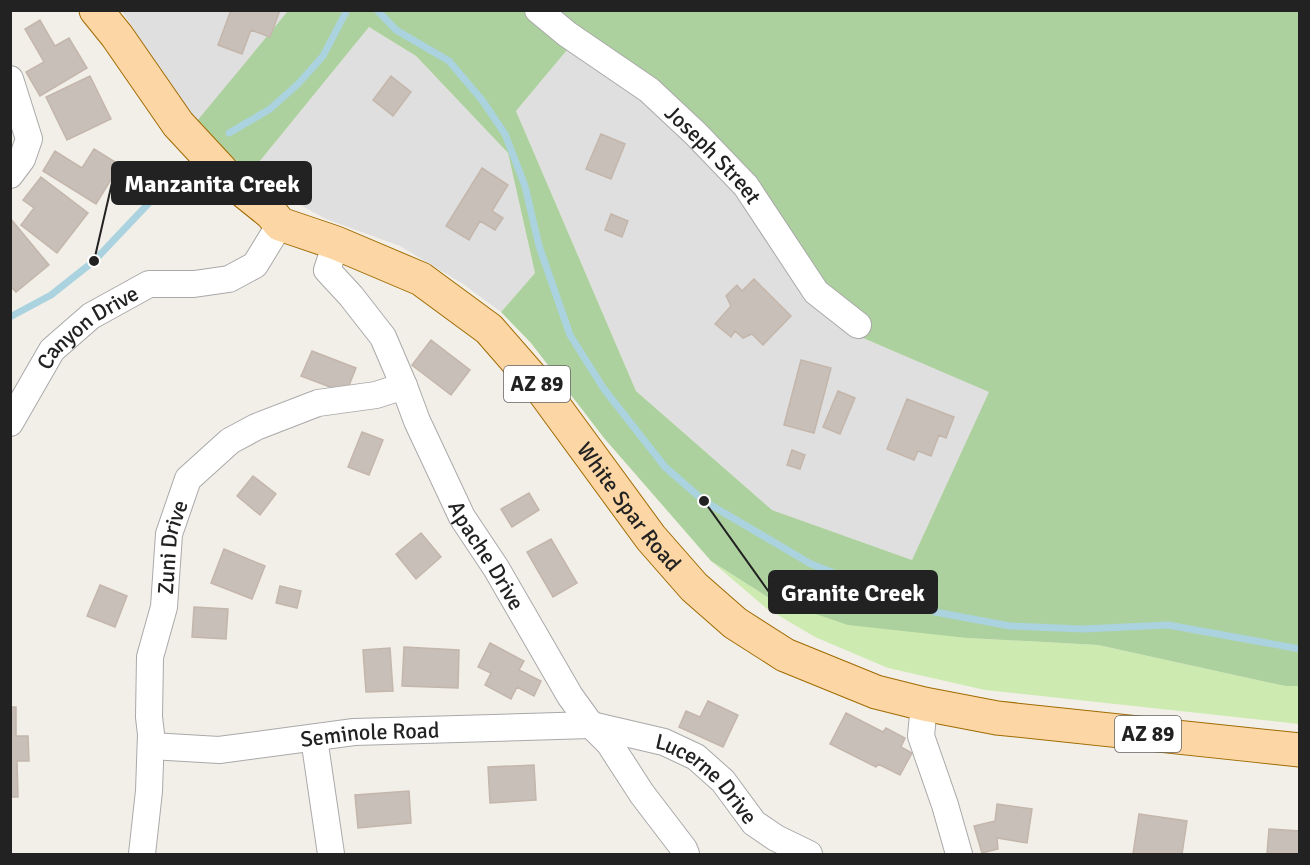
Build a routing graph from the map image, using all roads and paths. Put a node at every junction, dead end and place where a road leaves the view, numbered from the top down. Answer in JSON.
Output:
{"nodes":[{"id":1,"x":96,"y":10,"type":"edge"},
{"id":2,"x":537,"y":10,"type":"edge"},
{"id":3,"x":10,"y":79,"type":"edge"},
{"id":4,"x":10,"y":175,"type":"edge"},
{"id":5,"x":280,"y":224,"type":"junction"},
{"id":6,"x":336,"y":243,"type":"junction"},
{"id":7,"x":858,"y":325,"type":"dead end"},
{"id":8,"x":404,"y":386,"type":"junction"},
{"id":9,"x":10,"y":423,"type":"edge"},
{"id":10,"x":924,"y":704,"type":"junction"},
{"id":11,"x":591,"y":725,"type":"junction"},
{"id":12,"x":314,"y":738,"type":"junction"},
{"id":13,"x":151,"y":746,"type":"junction"},
{"id":14,"x":1299,"y":750,"type":"edge"},
{"id":15,"x":142,"y":855,"type":"edge"},
{"id":16,"x":331,"y":855,"type":"edge"},
{"id":17,"x":686,"y":855,"type":"edge"},
{"id":18,"x":809,"y":855,"type":"edge"},
{"id":19,"x":959,"y":855,"type":"edge"}],
"edges":[{"from":1,"to":5,"type":"main road","name":"White Spar Road","number":"AZ 89"},
{"from":2,"to":7,"type":"street","name":"Joseph Street"},
{"from":3,"to":4,"type":"street"},
{"from":5,"to":6,"type":"main road","name":"White Spar Road","number":"AZ 89"},
{"from":5,"to":9,"type":"street","name":"Canyon Drive"},
{"from":6,"to":8,"type":"street","name":"Apache Drive"},
{"from":6,"to":10,"type":"main road","name":"White Spar Road","number":"AZ 89"},
{"from":8,"to":11,"type":"street","name":"Apache Drive"},
{"from":8,"to":13,"type":"street","name":"Zuni Drive"},
{"from":10,"to":14,"type":"main road","name":"White Spar Road","number":"AZ 89"},
{"from":10,"to":19,"type":"street"},
{"from":11,"to":12,"type":"street","name":"Seminole Road"},
{"from":11,"to":17,"type":"street","name":"Apache Drive"},
{"from":11,"to":18,"type":"street","name":"Lucerne Drive"},
{"from":12,"to":13,"type":"street","name":"Seminole Road"},
{"from":12,"to":16,"type":"street"},
{"from":13,"to":15,"type":"street","name":"Zuni Drive"}]}
